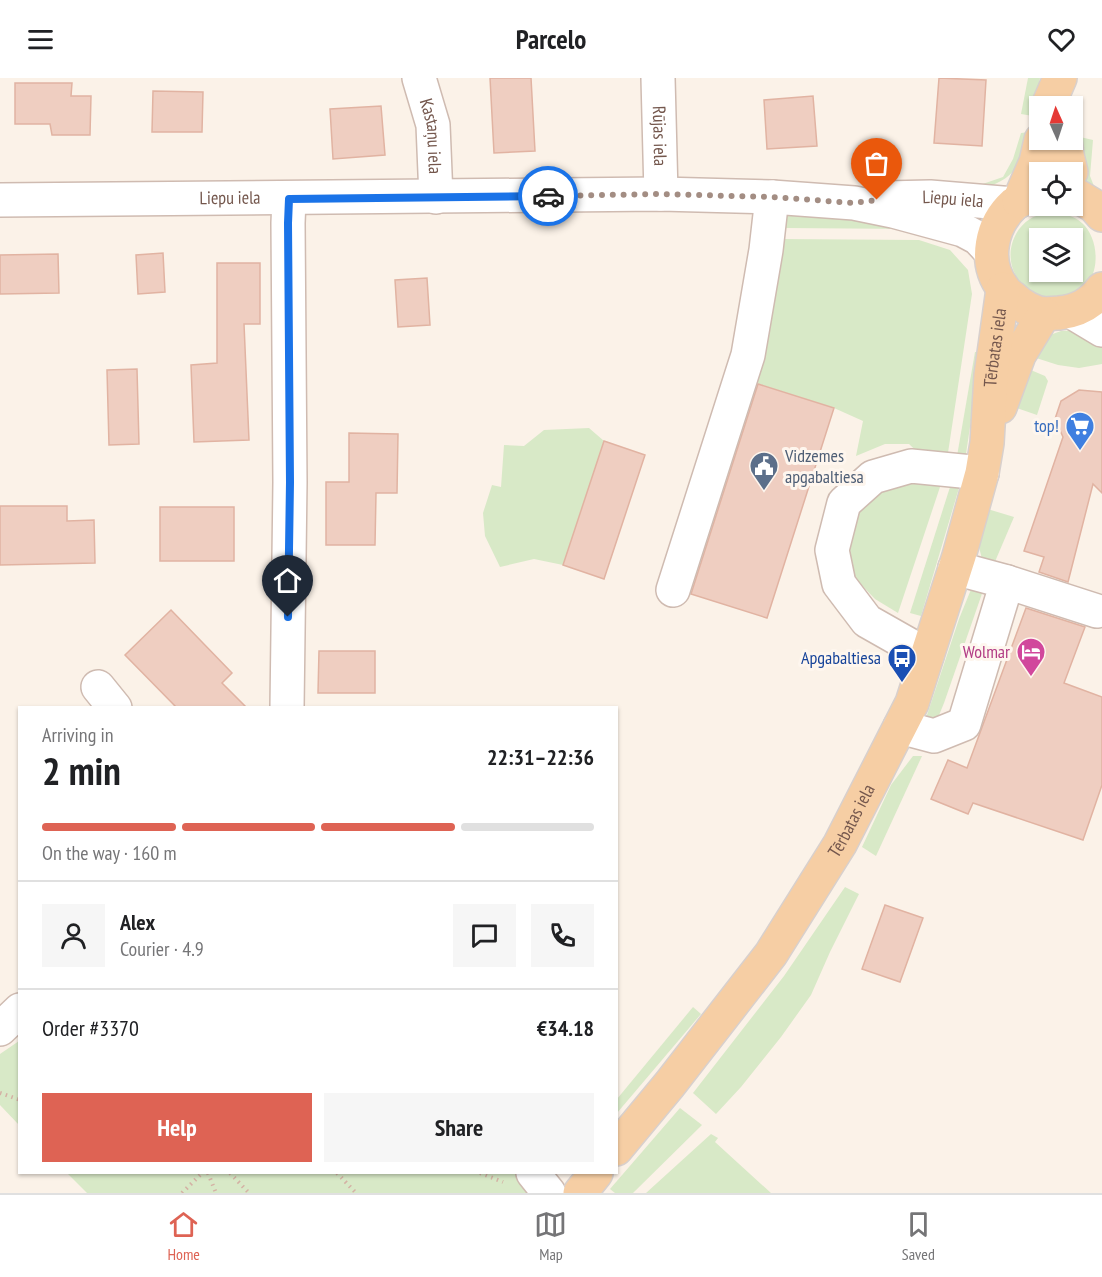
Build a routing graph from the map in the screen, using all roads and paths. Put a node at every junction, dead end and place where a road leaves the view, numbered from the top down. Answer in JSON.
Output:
{"nodes":[{"id":1,"x":418,"y":78,"type":"edge"},
{"id":2,"x":658,"y":78,"type":"edge"},
{"id":3,"x":1060,"y":78,"type":"edge"},
{"id":4,"x":1052,"y":96,"type":"edge"},
{"id":5,"x":1061,"y":96,"type":"edge"},
{"id":6,"x":1039,"y":150,"type":"edge"},
{"id":7,"x":660,"y":194,"type":"junction"},
{"id":8,"x":1083,"y":196,"type":"edge"},
{"id":9,"x":436,"y":197,"type":"junction"},
{"id":10,"x":772,"y":197,"type":"junction"},
{"id":11,"x":289,"y":199,"type":"junction"},
{"id":12,"x":1024,"y":199,"type":"edge"},
{"id":13,"x":0,"y":200,"type":"edge"},
{"id":14,"x":854,"y":203,"type":"junction"},
{"id":15,"x":1102,"y":216,"type":"edge"},
{"id":16,"x":991,"y":252,"type":"junction"},
{"id":17,"x":1003,"y":289,"type":"junction"},
{"id":18,"x":1102,"y":289,"type":"edge"},
{"id":19,"x":1058,"y":313,"type":"junction"},
{"id":20,"x":1102,"y":330,"type":"edge"},
{"id":21,"x":984,"y":458,"type":"junction"},
{"id":22,"x":955,"y":568,"type":"junction"},
{"id":23,"x":1007,"y":582,"type":"junction"},
{"id":24,"x":673,"y":590,"type":"dead end"},
{"id":25,"x":1097,"y":611,"type":"dead end"},
{"id":26,"x":927,"y":655,"type":"junction"},
{"id":27,"x":287,"y":706,"type":"edge"},
{"id":28,"x":900,"y":727,"type":"junction"},
{"id":29,"x":18,"y":1012,"type":"edge"},
{"id":30,"x":0,"y":1029,"type":"edge"},
{"id":31,"x":0,"y":1093,"type":"edge"},
{"id":32,"x":18,"y":1099,"type":"edge"},
{"id":33,"x":618,"y":1147,"type":"edge"},
{"id":34,"x":201,"y":1174,"type":"edge"},
{"id":35,"x":208,"y":1174,"type":"edge"},
{"id":36,"x":231,"y":1174,"type":"edge"},
{"id":37,"x":338,"y":1174,"type":"edge"},
{"id":38,"x":487,"y":1174,"type":"edge"},
{"id":39,"x":595,"y":1174,"type":"edge"},
{"id":40,"x":521,"y":1179,"type":"edge"},
{"id":41,"x":182,"y":1193,"type":"edge"},
{"id":42,"x":216,"y":1193,"type":"edge"},
{"id":43,"x":249,"y":1193,"type":"edge"},
{"id":44,"x":356,"y":1193,"type":"edge"},
{"id":45,"x":549,"y":1193,"type":"edge"},
{"id":46,"x":580,"y":1193,"type":"edge"}],
"edges":[{"from":1,"to":9,"type":"street","name":"Kastaņu iela"},
{"from":2,"to":7,"type":"street","name":"Rūjas iela"},
{"from":3,"to":4,"type":"main road"},
{"from":3,"to":5,"type":"main road"},
{"from":6,"to":12,"type":"main road"},
{"from":7,"to":9,"type":"street","name":"Liepu iela"},
{"from":7,"to":10,"type":"street","name":"Liepu iela"},
{"from":8,"to":15,"type":"main road"},
{"from":9,"to":11,"type":"street","name":"Liepu iela"},
{"from":10,"to":14,"type":"street","name":"Liepu iela"},
{"from":10,"to":24,"type":"street"},
{"from":11,"to":13,"type":"street","name":"Liepu iela"},
{"from":11,"to":27,"type":"street"},
{"from":12,"to":14,"type":"street","name":"Liepu iela"},
{"from":12,"to":16,"type":"main road"},
{"from":14,"to":16,"type":"street","name":"Liepu iela"},
{"from":16,"to":17,"type":"main road","name":"Tērbatas iela"},
{"from":17,"to":19,"type":"main road","name":"Tērbatas iela"},
{"from":17,"to":21,"type":"main road","name":"Tērbatas iela"},
{"from":18,"to":19,"type":"main road","name":"Tērbatas iela"},
{"from":19,"to":20,"type":"street"},
{"from":19,"to":21,"type":"main road","name":"Tērbatas iela"},
{"from":21,"to":22,"type":"main road","name":"Tērbatas iela"},
{"from":21,"to":26,"type":"street"},
{"from":22,"to":23,"type":"street"},
{"from":22,"to":26,"type":"main road","name":"Tērbatas iela"},
{"from":23,"to":25,"type":"street"},
{"from":23,"to":28,"type":"street"},
{"from":26,"to":28,"type":"main road","name":"Tērbatas iela"},
{"from":28,"to":33,"type":"main road","name":"Tērbatas iela"},
{"from":29,"to":30,"type":"street"},
{"from":31,"to":32,"type":"path"},
{"from":34,"to":41,"type":"path"},
{"from":35,"to":42,"type":"path"},
{"from":36,"to":43,"type":"path"},
{"from":37,"to":44,"type":"path"},
{"from":38,"to":40,"type":"path"},
{"from":39,"to":46,"type":"main road"},
{"from":40,"to":45,"type":"street"}]}
